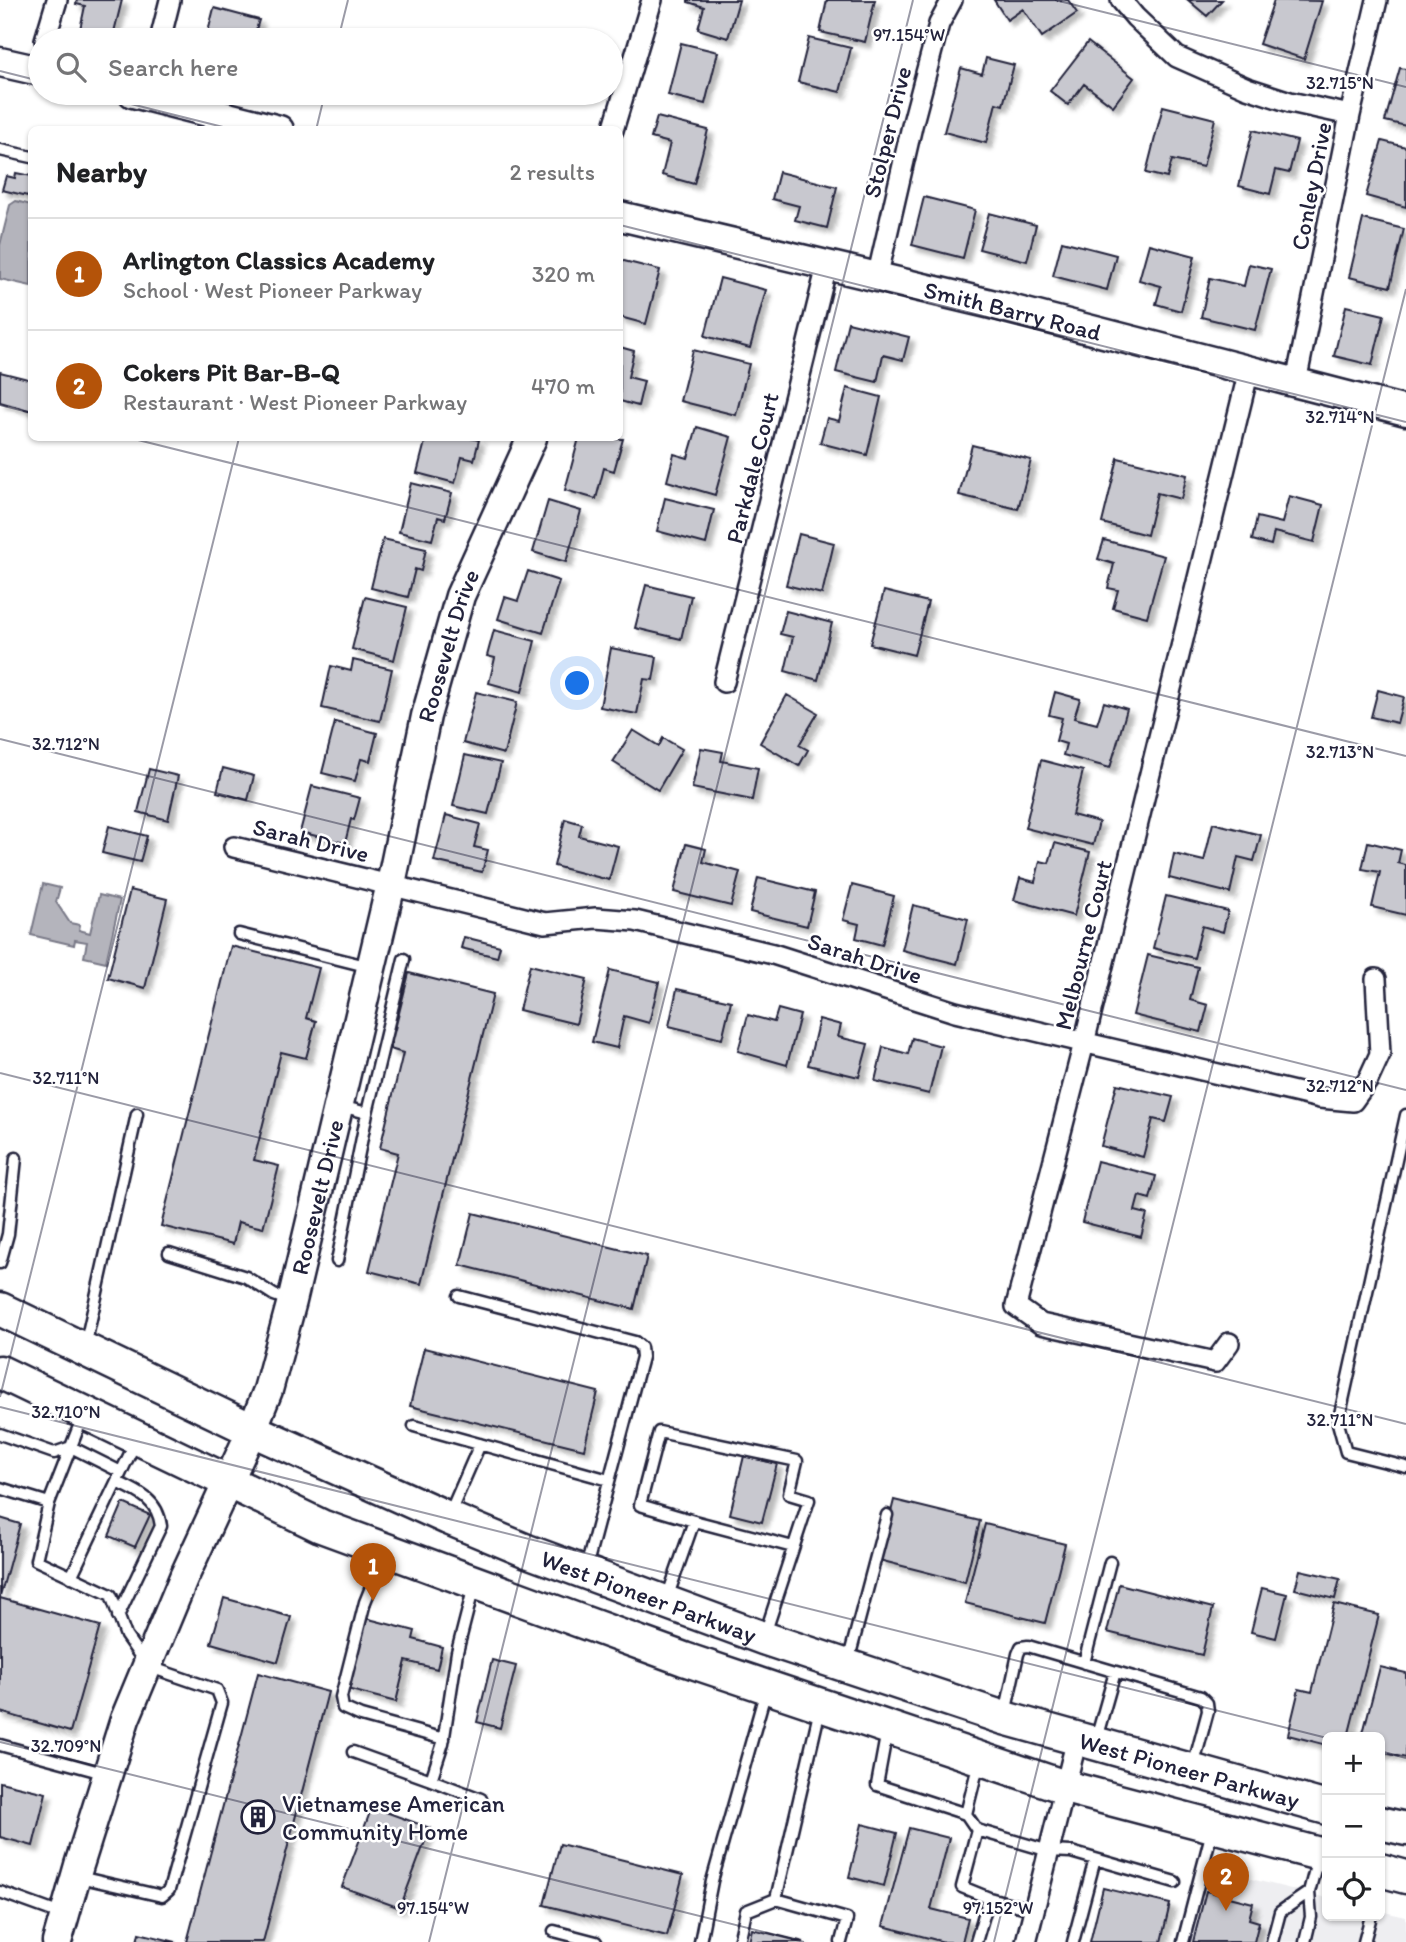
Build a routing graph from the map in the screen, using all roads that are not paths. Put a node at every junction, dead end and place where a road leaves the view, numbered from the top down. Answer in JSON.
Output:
{"nodes":[{"id":1,"x":57,"y":0,"type":"edge"},
{"id":2,"x":170,"y":0,"type":"edge"},
{"id":3,"x":652,"y":0,"type":"edge"},
{"id":4,"x":952,"y":0,"type":"edge"},
{"id":5,"x":1121,"y":0,"type":"edge"},
{"id":6,"x":1377,"y":0,"type":"edge"},
{"id":7,"x":49,"y":28,"type":"edge"},
{"id":8,"x":163,"y":28,"type":"edge"},
{"id":9,"x":0,"y":62,"type":"edge"},
{"id":10,"x":28,"y":64,"type":"edge"},
{"id":11,"x":623,"y":97,"type":"edge"},
{"id":12,"x":185,"y":105,"type":"edge"},
{"id":13,"x":620,"y":105,"type":"edge"},
{"id":14,"x":1350,"y":115,"type":"junction"},
{"id":15,"x":264,"y":126,"type":"edge"},
{"id":16,"x":614,"y":126,"type":"edge"},
{"id":17,"x":0,"y":150,"type":"edge"},
{"id":18,"x":28,"y":156,"type":"edge"},
{"id":19,"x":623,"y":217,"type":"edge"},
{"id":20,"x":827,"y":266,"type":"junction"},
{"id":21,"x":877,"y":278,"type":"junction"},
{"id":22,"x":1249,"y":370,"type":"junction"},
{"id":23,"x":1296,"y":382,"type":"junction"},
{"id":24,"x":1406,"y":411,"type":"edge"},
{"id":25,"x":531,"y":441,"type":"edge"},
{"id":26,"x":724,"y":682,"type":"dead end"},
{"id":27,"x":234,"y":847,"type":"dead end"},
{"id":28,"x":391,"y":884,"type":"junction"},
{"id":29,"x":239,"y":934,"type":"dead end"},
{"id":30,"x":404,"y":959,"type":"dead end"},
{"id":31,"x":370,"y":967,"type":"junction"},
{"id":32,"x":1376,"y":979,"type":"dead end"},
{"id":33,"x":1084,"y":1042,"type":"junction"},
{"id":34,"x":366,"y":1050,"type":"junction"},
{"id":35,"x":337,"y":1105,"type":"junction"},
{"id":36,"x":367,"y":1113,"type":"junction"},
{"id":37,"x":137,"y":1114,"type":"dead end"},
{"id":38,"x":1406,"y":1115,"type":"edge"},
{"id":39,"x":16,"y":1157,"type":"dead end"},
{"id":40,"x":169,"y":1253,"type":"dead end"},
{"id":41,"x":337,"y":1261,"type":"dead end"},
{"id":42,"x":0,"y":1264,"type":"edge"},
{"id":43,"x":459,"y":1296,"type":"dead end"},
{"id":44,"x":292,"y":1301,"type":"junction"},
{"id":45,"x":0,"y":1308,"type":"edge"},
{"id":46,"x":1229,"y":1343,"type":"dead end"},
{"id":47,"x":84,"y":1350,"type":"junction"},
{"id":48,"x":0,"y":1372,"type":"edge"},
{"id":49,"x":84,"y":1412,"type":"junction"},
{"id":50,"x":414,"y":1426,"type":"dead end"},
{"id":51,"x":252,"y":1430,"type":"junction"},
{"id":52,"x":0,"y":1434,"type":"edge"},
{"id":53,"x":138,"y":1438,"type":"junction"},
{"id":54,"x":480,"y":1444,"type":"junction"},
{"id":55,"x":71,"y":1447,"type":"junction"},
{"id":56,"x":1406,"y":1467,"type":"edge"},
{"id":57,"x":119,"y":1477,"type":"junction"},
{"id":58,"x":609,"y":1480,"type":"junction"},
{"id":59,"x":228,"y":1481,"type":"junction"},
{"id":60,"x":0,"y":1488,"type":"edge"},
{"id":61,"x":49,"y":1503,"type":"junction"},
{"id":62,"x":887,"y":1515,"type":"dead end"},
{"id":63,"x":448,"y":1518,"type":"junction"},
{"id":64,"x":694,"y":1521,"type":"junction"},
{"id":65,"x":793,"y":1547,"type":"junction"},
{"id":66,"x":386,"y":1550,"type":"junction"},
{"id":67,"x":1110,"y":1562,"type":"dead end"},
{"id":68,"x":585,"y":1572,"type":"junction"},
{"id":69,"x":71,"y":1577,"type":"junction"},
{"id":70,"x":475,"y":1582,"type":"junction"},
{"id":71,"x":665,"y":1602,"type":"junction"},
{"id":72,"x":118,"y":1616,"type":"junction"},
{"id":73,"x":763,"y":1638,"type":"junction"},
{"id":74,"x":1084,"y":1663,"type":"junction"},
{"id":75,"x":147,"y":1666,"type":"junction"},
{"id":76,"x":847,"y":1666,"type":"junction"},
{"id":77,"x":1115,"y":1672,"type":"junction"},
{"id":78,"x":767,"y":1686,"type":"junction"},
{"id":79,"x":821,"y":1705,"type":"junction"},
{"id":80,"x":1004,"y":1718,"type":"junction"},
{"id":81,"x":887,"y":1727,"type":"junction"},
{"id":82,"x":444,"y":1739,"type":"junction"},
{"id":83,"x":1086,"y":1741,"type":"junction"},
{"id":84,"x":0,"y":1745,"type":"edge"},
{"id":85,"x":353,"y":1752,"type":"dead end"},
{"id":86,"x":980,"y":1758,"type":"junction"},
{"id":87,"x":1192,"y":1771,"type":"junction"},
{"id":88,"x":107,"y":1774,"type":"junction"},
{"id":89,"x":431,"y":1780,"type":"junction"},
{"id":90,"x":1065,"y":1787,"type":"junction"},
{"id":91,"x":481,"y":1799,"type":"dead end"},
{"id":92,"x":1322,"y":1807,"type":"edge"},
{"id":93,"x":966,"y":1814,"type":"junction"},
{"id":94,"x":1385,"y":1824,"type":"edge"},
{"id":95,"x":1214,"y":1826,"type":"junction"},
{"id":96,"x":1406,"y":1829,"type":"edge"},
{"id":97,"x":977,"y":1830,"type":"junction"},
{"id":98,"x":1049,"y":1851,"type":"junction"},
{"id":99,"x":1322,"y":1855,"type":"edge"},
{"id":100,"x":1322,"y":1858,"type":"edge"},
{"id":101,"x":1095,"y":1859,"type":"junction"},
{"id":102,"x":76,"y":1876,"type":"junction"},
{"id":103,"x":1175,"y":1882,"type":"dead end"},
{"id":104,"x":0,"y":1892,"type":"edge"},
{"id":105,"x":1309,"y":1892,"type":"junction"},
{"id":106,"x":989,"y":1898,"type":"junction"},
{"id":107,"x":776,"y":1899,"type":"junction"},
{"id":108,"x":1034,"y":1910,"type":"junction"},
{"id":109,"x":65,"y":1915,"type":"junction"},
{"id":110,"x":1370,"y":1921,"type":"edge"},
{"id":111,"x":554,"y":1931,"type":"dead end"},
{"id":112,"x":57,"y":1942,"type":"edge"},
{"id":113,"x":596,"y":1942,"type":"edge"},
{"id":114,"x":701,"y":1942,"type":"edge"},
{"id":115,"x":739,"y":1942,"type":"edge"},
{"id":116,"x":841,"y":1942,"type":"edge"},
{"id":117,"x":976,"y":1942,"type":"edge"},
{"id":118,"x":1026,"y":1942,"type":"edge"},
{"id":119,"x":1073,"y":1942,"type":"edge"},
{"id":120,"x":1183,"y":1942,"type":"edge"},
{"id":121,"x":1272,"y":1942,"type":"edge"},
{"id":122,"x":1305,"y":1942,"type":"edge"},
{"id":123,"x":1364,"y":1942,"type":"edge"}],
"edges":[{"from":1,"to":7,"type":"street"},
{"from":2,"to":8,"type":"street"},
{"from":3,"to":11,"type":"street"},
{"from":4,"to":21,"type":"street","name":"Stolper Drive"},
{"from":5,"to":14,"type":"street"},
{"from":6,"to":14,"type":"street","name":"Conley Drive"},
{"from":9,"to":10,"type":"street"},
{"from":12,"to":15,"type":"street"},
{"from":13,"to":16,"type":"street"},
{"from":14,"to":23,"type":"street","name":"Conley Drive"},
{"from":17,"to":18,"type":"lane"},
{"from":19,"to":20,"type":"street","name":"Smith Barry Road"},
{"from":20,"to":21,"type":"street","name":"Smith Barry Road"},
{"from":20,"to":26,"type":"street","name":"Parkdale Court"},
{"from":21,"to":22,"type":"street","name":"Smith Barry Road"},
{"from":22,"to":23,"type":"street","name":"Smith Barry Road"},
{"from":22,"to":33,"type":"street","name":"Melbourne Court"},
{"from":23,"to":24,"type":"street","name":"Smith Barry Road"},
{"from":25,"to":28,"type":"street","name":"Roosevelt Drive"},
{"from":27,"to":28,"type":"street","name":"Sarah Drive"},
{"from":28,"to":31,"type":"street","name":"Roosevelt Drive"},
{"from":28,"to":33,"type":"street","name":"Sarah Drive"},
{"from":29,"to":31,"type":"lane"},
{"from":30,"to":34,"type":"lane"},
{"from":31,"to":34,"type":"street","name":"Roosevelt Drive"},
{"from":32,"to":33,"type":"street","name":"Sarah Drive"},
{"from":33,"to":46,"type":"street","name":"Melbourne Court"},
{"from":34,"to":35,"type":"street","name":"Roosevelt Drive"},
{"from":34,"to":36,"type":"lane"},
{"from":35,"to":36,"type":"lane"},
{"from":35,"to":44,"type":"street","name":"Roosevelt Drive"},
{"from":36,"to":41,"type":"lane"},
{"from":37,"to":47,"type":"lane"},
{"from":38,"to":56,"type":"lane"},
{"from":39,"to":42,"type":"lane"},
{"from":40,"to":44,"type":"lane"},
{"from":43,"to":58,"type":"lane"},
{"from":44,"to":51,"type":"street","name":"Roosevelt Drive"},
{"from":45,"to":47,"type":"main road","name":"West Pioneer Parkway"},
{"from":47,"to":51,"type":"main road","name":"West Pioneer Parkway"},
{"from":48,"to":49,"type":"main road","name":"West Pioneer Parkway"},
{"from":49,"to":53,"type":"main road","name":"West Pioneer Parkway"},
{"from":49,"to":55,"type":"lane"},
{"from":50,"to":54,"type":"lane"},
{"from":51,"to":59,"type":"street","name":"Roosevelt Drive"},
{"from":51,"to":63,"type":"main road","name":"West Pioneer Parkway"},
{"from":52,"to":55,"type":"lane"},
{"from":53,"to":57,"type":"lane"},
{"from":53,"to":59,"type":"main road","name":"West Pioneer Parkway"},
{"from":54,"to":58,"type":"lane"},
{"from":54,"to":63,"type":"lane"},
{"from":55,"to":57,"type":"lane"},
{"from":55,"to":61,"type":"lane"},
{"from":57,"to":69,"type":"lane"},
{"from":57,"to":72,"type":"lane"},
{"from":58,"to":68,"type":"lane"},
{"from":59,"to":66,"type":"main road","name":"West Pioneer Parkway"},
{"from":59,"to":75,"type":"street","name":"Roosevelt Drive"},
{"from":60,"to":61,"type":"lane"},
{"from":61,"to":69,"type":"lane"},
{"from":62,"to":76,"type":"lane"},
{"from":63,"to":68,"type":"main road","name":"West Pioneer Parkway"},
{"from":64,"to":65,"type":"lane"},
{"from":64,"to":65,"type":"lane"},
{"from":64,"to":71,"type":"lane"},
{"from":65,"to":73,"type":"lane"},
{"from":66,"to":70,"type":"main road","name":"West Pioneer Parkway"},
{"from":66,"to":82,"type":"lane"},
{"from":67,"to":74,"type":"lane"},
{"from":68,"to":71,"type":"main road","name":"West Pioneer Parkway"},
{"from":69,"to":72,"type":"lane"},
{"from":70,"to":78,"type":"main road","name":"West Pioneer Parkway"},
{"from":70,"to":82,"type":"lane"},
{"from":71,"to":73,"type":"main road","name":"West Pioneer Parkway"},
{"from":72,"to":75,"type":"lane"},
{"from":73,"to":76,"type":"main road","name":"West Pioneer Parkway"},
{"from":74,"to":77,"type":"lane"},
{"from":74,"to":80,"type":"lane"},
{"from":75,"to":88,"type":"street","name":"Roosevelt Drive"},
{"from":75,"to":102,"type":"lane"},
{"from":76,"to":80,"type":"main road","name":"West Pioneer Parkway"},
{"from":77,"to":83,"type":"lane"},
{"from":77,"to":87,"type":"lane"},
{"from":78,"to":79,"type":"main road","name":"West Pioneer Parkway"},
{"from":78,"to":114,"type":"lane"},
{"from":79,"to":81,"type":"main road","name":"West Pioneer Parkway"},
{"from":79,"to":107,"type":"lane"},
{"from":80,"to":83,"type":"main road","name":"West Pioneer Parkway"},
{"from":81,"to":86,"type":"main road","name":"West Pioneer Parkway"},
{"from":81,"to":93,"type":"lane"},
{"from":82,"to":89,"type":"lane"},
{"from":83,"to":87,"type":"main road","name":"West Pioneer Parkway"},
{"from":83,"to":90,"type":"street"},
{"from":84,"to":88,"type":"lane"},
{"from":85,"to":89,"type":"lane"},
{"from":86,"to":90,"type":"main road","name":"West Pioneer Parkway"},
{"from":86,"to":93,"type":"lane"},
{"from":87,"to":92,"type":"main road","name":"West Pioneer Parkway"},
{"from":88,"to":102,"type":"street","name":"Roosevelt Drive"},
{"from":89,"to":91,"type":"lane"},
{"from":90,"to":95,"type":"main road","name":"West Pioneer Parkway"},
{"from":90,"to":98,"type":"street"},
{"from":93,"to":97,"type":"lane"},
{"from":94,"to":96,"type":"main road"},
{"from":95,"to":99,"type":"main road","name":"West Pioneer Parkway"},
{"from":95,"to":120,"type":"lane"},
{"from":97,"to":98,"type":"lane"},
{"from":97,"to":106,"type":"lane"},
{"from":98,"to":101,"type":"lane"},
{"from":98,"to":108,"type":"street"},
{"from":100,"to":105,"type":"lane"},
{"from":101,"to":103,"type":"lane"},
{"from":101,"to":119,"type":"lane"},
{"from":102,"to":109,"type":"street","name":"Roosevelt Drive"},
{"from":104,"to":109,"type":"lane"},
{"from":105,"to":121,"type":"lane"},
{"from":105,"to":122,"type":"lane"},
{"from":106,"to":108,"type":"lane"},
{"from":106,"to":117,"type":"lane"},
{"from":107,"to":115,"type":"lane"},
{"from":107,"to":116,"type":"lane"},
{"from":108,"to":118,"type":"street"},
{"from":109,"to":112,"type":"street","name":"Roosevelt Drive"},
{"from":110,"to":123,"type":"lane"},
{"from":111,"to":113,"type":"lane"}]}
